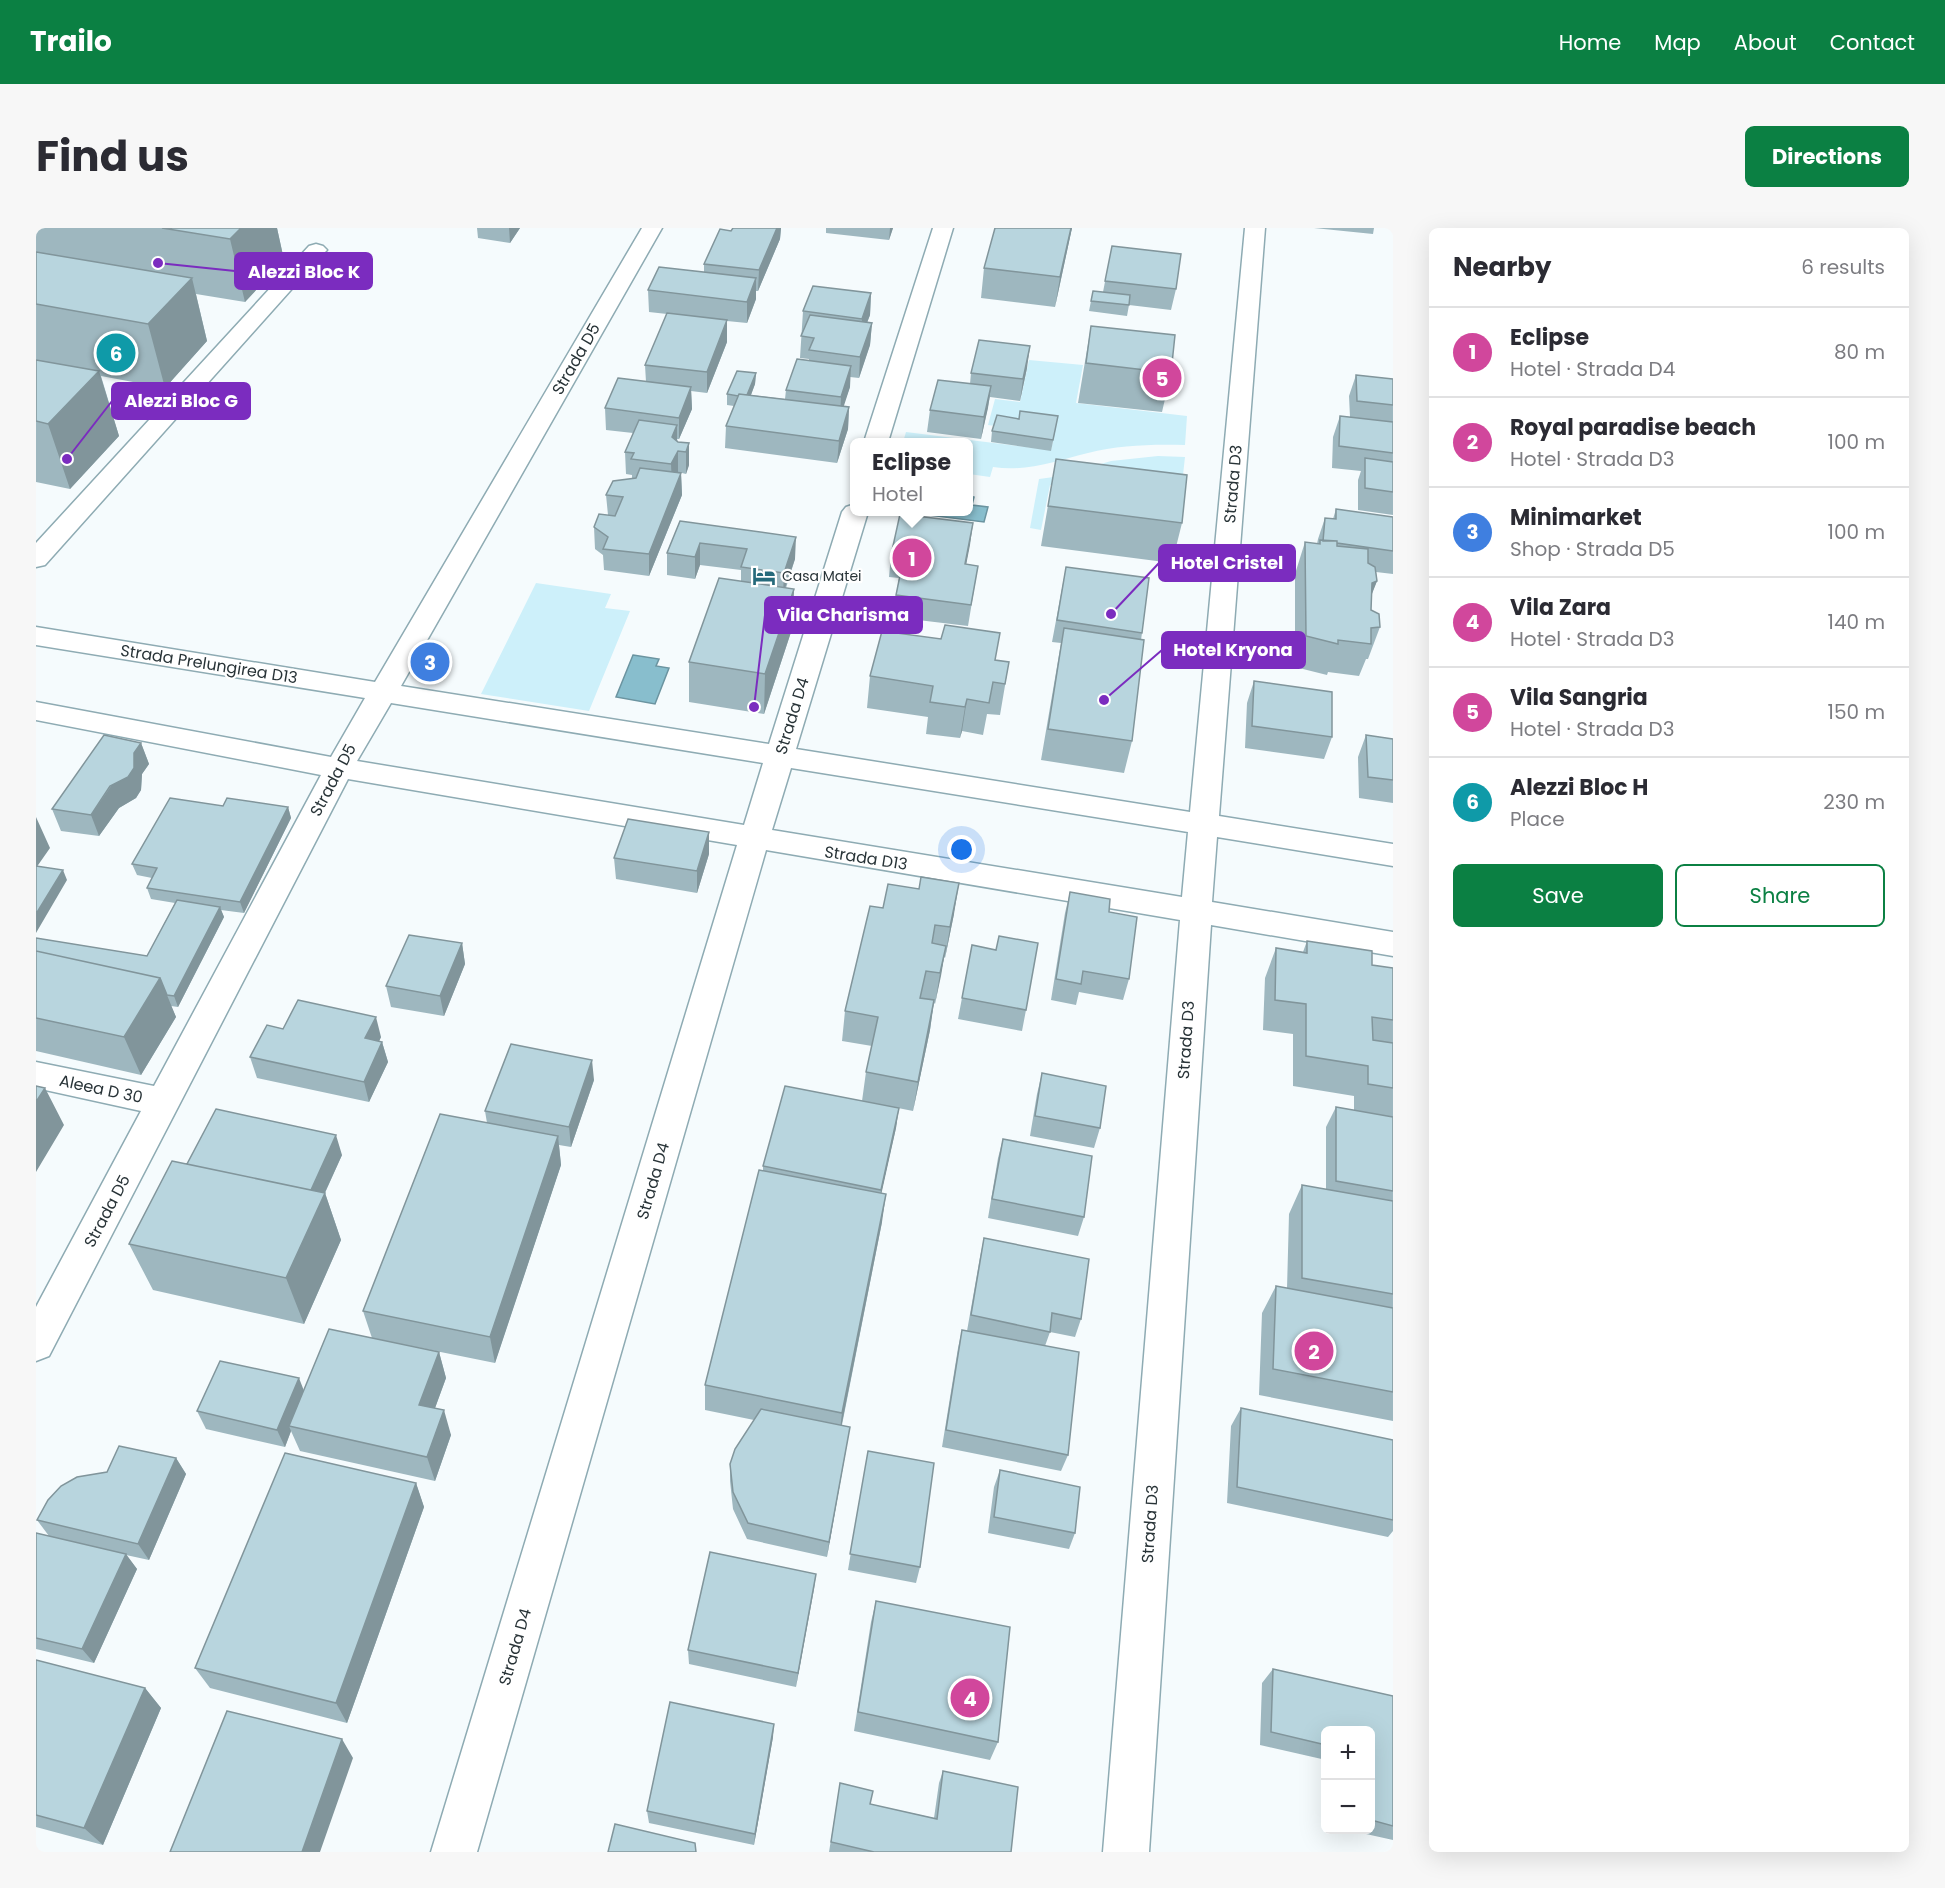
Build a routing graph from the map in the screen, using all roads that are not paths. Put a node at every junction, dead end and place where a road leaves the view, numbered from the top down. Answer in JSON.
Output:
{"nodes":[{"id":1,"x":652,"y":228,"type":"edge"},
{"id":2,"x":943,"y":228,"type":"edge"},
{"id":3,"x":1255,"y":228,"type":"edge"},
{"id":4,"x":316,"y":250,"type":"dead end"},
{"id":5,"x":877,"y":438,"type":"edge"},
{"id":6,"x":854,"y":516,"type":"edge"},
{"id":7,"x":36,"y":559,"type":"edge"},
{"id":8,"x":36,"y":636,"type":"edge"},
{"id":9,"x":382,"y":692,"type":"junction"},
{"id":10,"x":36,"y":711,"type":"edge"},
{"id":11,"x":779,"y":757,"type":"junction"},
{"id":12,"x":339,"y":768,"type":"junction"},
{"id":13,"x":1203,"y":825,"type":"junction"},
{"id":14,"x":754,"y":840,"type":"junction"},
{"id":15,"x":1393,"y":855,"type":"edge"},
{"id":16,"x":1196,"y":912,"type":"junction"},
{"id":17,"x":1393,"y":944,"type":"edge"},
{"id":18,"x":36,"y":1075,"type":"edge"},
{"id":19,"x":165,"y":1102,"type":"junction"},
{"id":20,"x":36,"y":1344,"type":"edge"},
{"id":21,"x":454,"y":1852,"type":"edge"},
{"id":22,"x":1126,"y":1852,"type":"edge"}],
"edges":[{"from":1,"to":9,"type":"street","name":"Strada D5"},
{"from":2,"to":5,"type":"street"},
{"from":3,"to":13,"type":"street","name":"Strada D3"},
{"from":4,"to":7,"type":"street"},
{"from":6,"to":11,"type":"street","name":"Strada D4"},
{"from":8,"to":9,"type":"street","name":"Strada Prelungirea D13"},
{"from":9,"to":11,"type":"street"},
{"from":9,"to":12,"type":"street","name":"Strada D5"},
{"from":10,"to":12,"type":"street"},
{"from":11,"to":13,"type":"street"},
{"from":11,"to":14,"type":"street","name":"Strada D4"},
{"from":12,"to":14,"type":"street","name":"Strada D13"},
{"from":12,"to":19,"type":"street","name":"Strada D5"},
{"from":13,"to":15,"type":"street"},
{"from":13,"to":16,"type":"street","name":"Strada D3"},
{"from":14,"to":16,"type":"street","name":"Strada D13"},
{"from":14,"to":21,"type":"street","name":"Strada D4"},
{"from":16,"to":17,"type":"street","name":"Strada D13"},
{"from":16,"to":22,"type":"street","name":"Strada D3"},
{"from":18,"to":19,"type":"street","name":"Aleea D 30"},
{"from":19,"to":20,"type":"street","name":"Strada D5"}]}
